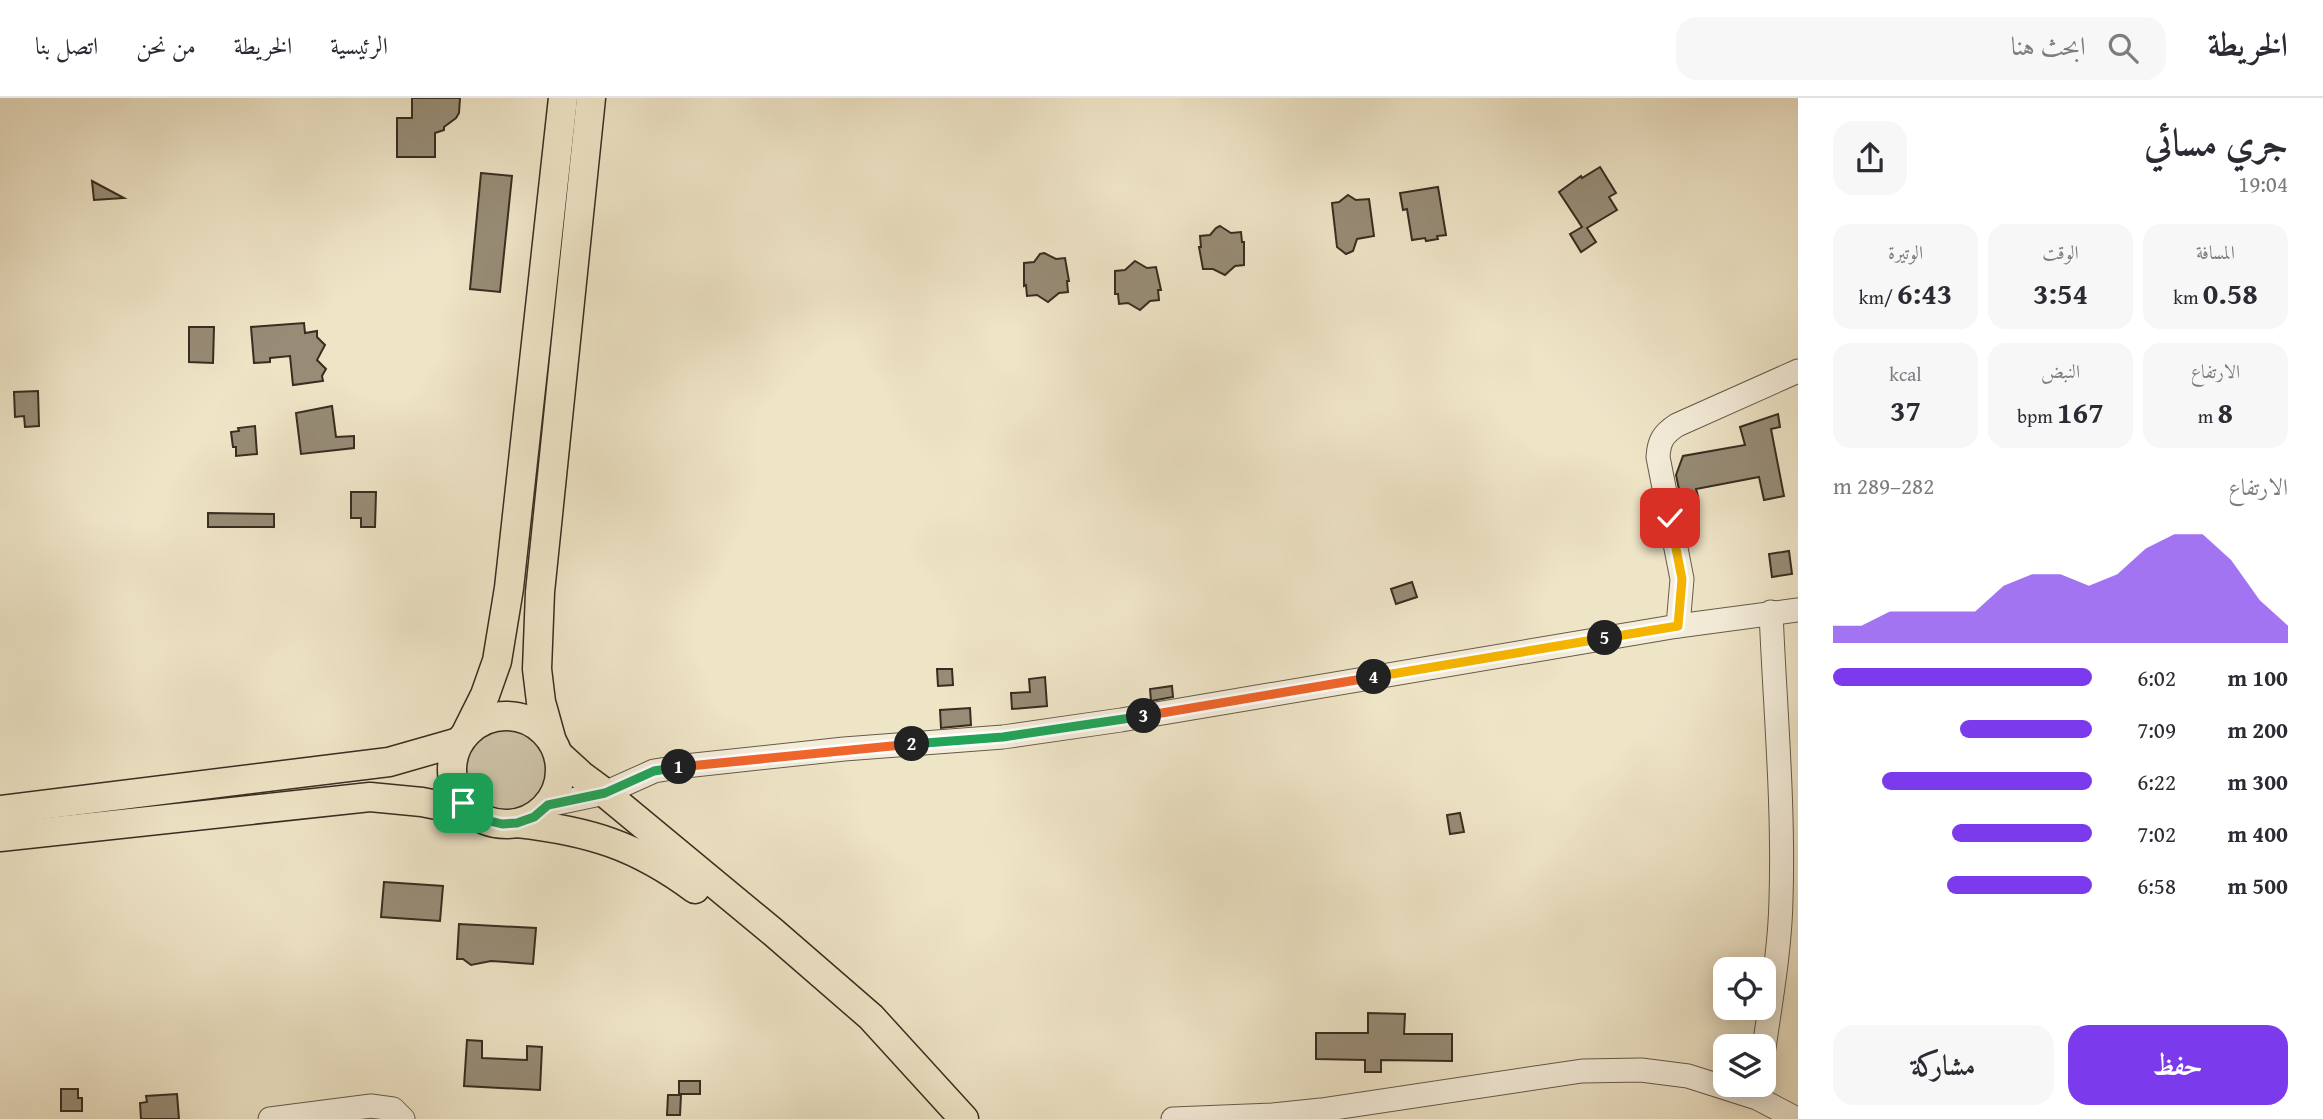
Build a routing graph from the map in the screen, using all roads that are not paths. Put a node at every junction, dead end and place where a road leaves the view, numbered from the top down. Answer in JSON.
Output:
{"nodes":[{"id":1,"x":563,"y":98,"type":"edge"},
{"id":2,"x":591,"y":98,"type":"edge"},
{"id":3,"x":1798,"y":371,"type":"edge"},
{"id":4,"x":1798,"y":610,"type":"edge"},
{"id":5,"x":1771,"y":612,"type":"junction"},
{"id":6,"x":1678,"y":626,"type":"junction"},
{"id":7,"x":463,"y":737,"type":"junction"},
{"id":8,"x":555,"y":746,"type":"junction"},
{"id":9,"x":605,"y":793,"type":"junction"},
{"id":10,"x":548,"y":805,"type":"junction"},
{"id":11,"x":0,"y":810,"type":"edge"},
{"id":12,"x":472,"y":812,"type":"junction"},
{"id":13,"x":517,"y":823,"type":"junction"},
{"id":14,"x":0,"y":836,"type":"edge"},
{"id":15,"x":1766,"y":1034,"type":"edge"},
{"id":16,"x":1713,"y":1082,"type":"edge"},
{"id":17,"x":1765,"y":1097,"type":"edge"},
{"id":18,"x":270,"y":1119,"type":"edge"},
{"id":19,"x":403,"y":1119,"type":"edge"},
{"id":20,"x":939,"y":1119,"type":"edge"},
{"id":21,"x":964,"y":1119,"type":"edge"},
{"id":22,"x":1172,"y":1119,"type":"edge"},
{"id":23,"x":1797,"y":1119,"type":"edge"}],
"edges":[{"from":1,"to":7,"type":"main road"},
{"from":2,"to":8,"type":"main road"},
{"from":3,"to":6,"type":"street"},
{"from":4,"to":5,"type":"street"},
{"from":5,"to":6,"type":"street"},
{"from":5,"to":15,"type":"street"},
{"from":6,"to":9,"type":"street"},
{"from":7,"to":8,"type":"main road"},
{"from":7,"to":11,"type":"main road"},
{"from":7,"to":12,"type":"main road"},
{"from":8,"to":9,"type":"main road"},
{"from":8,"to":10,"type":"main road"},
{"from":9,"to":10,"type":"street"},
{"from":9,"to":21,"type":"main road"},
{"from":10,"to":13,"type":"main road"},
{"from":12,"to":13,"type":"main road"},
{"from":12,"to":14,"type":"main road"},
{"from":13,"to":20,"type":"main road"},
{"from":16,"to":22,"type":"street"},
{"from":17,"to":23,"type":"street"},
{"from":18,"to":19,"type":"street"}]}
